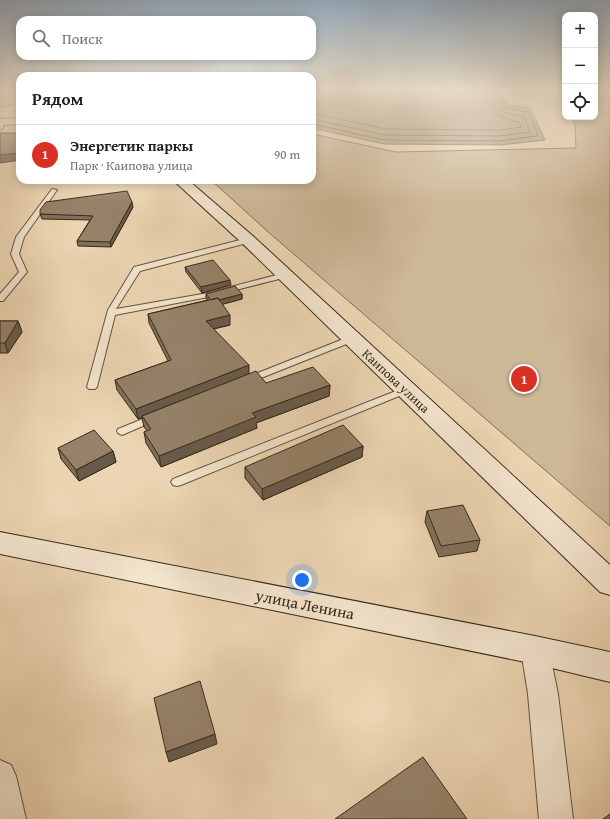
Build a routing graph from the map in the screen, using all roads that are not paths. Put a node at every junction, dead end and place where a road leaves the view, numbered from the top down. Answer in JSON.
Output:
{"nodes":[{"id":1,"x":185,"y":184,"type":"edge"},
{"id":2,"x":54,"y":190,"type":"dead end"},
{"id":3,"x":248,"y":240,"type":"junction"},
{"id":4,"x":284,"y":275,"type":"junction"},
{"id":5,"x":0,"y":299,"type":"edge"},
{"id":6,"x":111,"y":313,"type":"junction"},
{"id":7,"x":352,"y":339,"type":"junction"},
{"id":8,"x":240,"y":383,"type":"edge"},
{"id":9,"x":92,"y":387,"type":"dead end"},
{"id":10,"x":406,"y":390,"type":"junction"},
{"id":11,"x":166,"y":413,"type":"edge"},
{"id":12,"x":122,"y":431,"type":"dead end"},
{"id":13,"x":178,"y":482,"type":"dead end"},
{"id":14,"x":0,"y":543,"type":"edge"},
{"id":15,"x":610,"y":582,"type":"edge"},
{"id":16,"x":535,"y":650,"type":"junction"},
{"id":17,"x":610,"y":667,"type":"edge"},
{"id":18,"x":0,"y":776,"type":"edge"},
{"id":19,"x":9,"y":819,"type":"edge"},
{"id":20,"x":556,"y":819,"type":"edge"}],
"edges":[{"from":1,"to":3,"type":"main road","name":"Каипова улица"},
{"from":2,"to":5,"type":"lane"},
{"from":3,"to":4,"type":"main road","name":"Каипова улица"},
{"from":3,"to":6,"type":"lane"},
{"from":4,"to":6,"type":"lane"},
{"from":4,"to":7,"type":"main road","name":"Каипова улица"},
{"from":6,"to":9,"type":"lane"},
{"from":7,"to":8,"type":"lane"},
{"from":7,"to":10,"type":"main road","name":"Каипова улица"},
{"from":10,"to":13,"type":"lane"},
{"from":10,"to":15,"type":"main road","name":"Каипова улица"},
{"from":11,"to":12,"type":"lane"},
{"from":14,"to":16,"type":"main road","name":"улица Ленина"},
{"from":16,"to":17,"type":"main road","name":"улица Ленина"},
{"from":16,"to":20,"type":"street"},
{"from":18,"to":19,"type":"street"}]}
